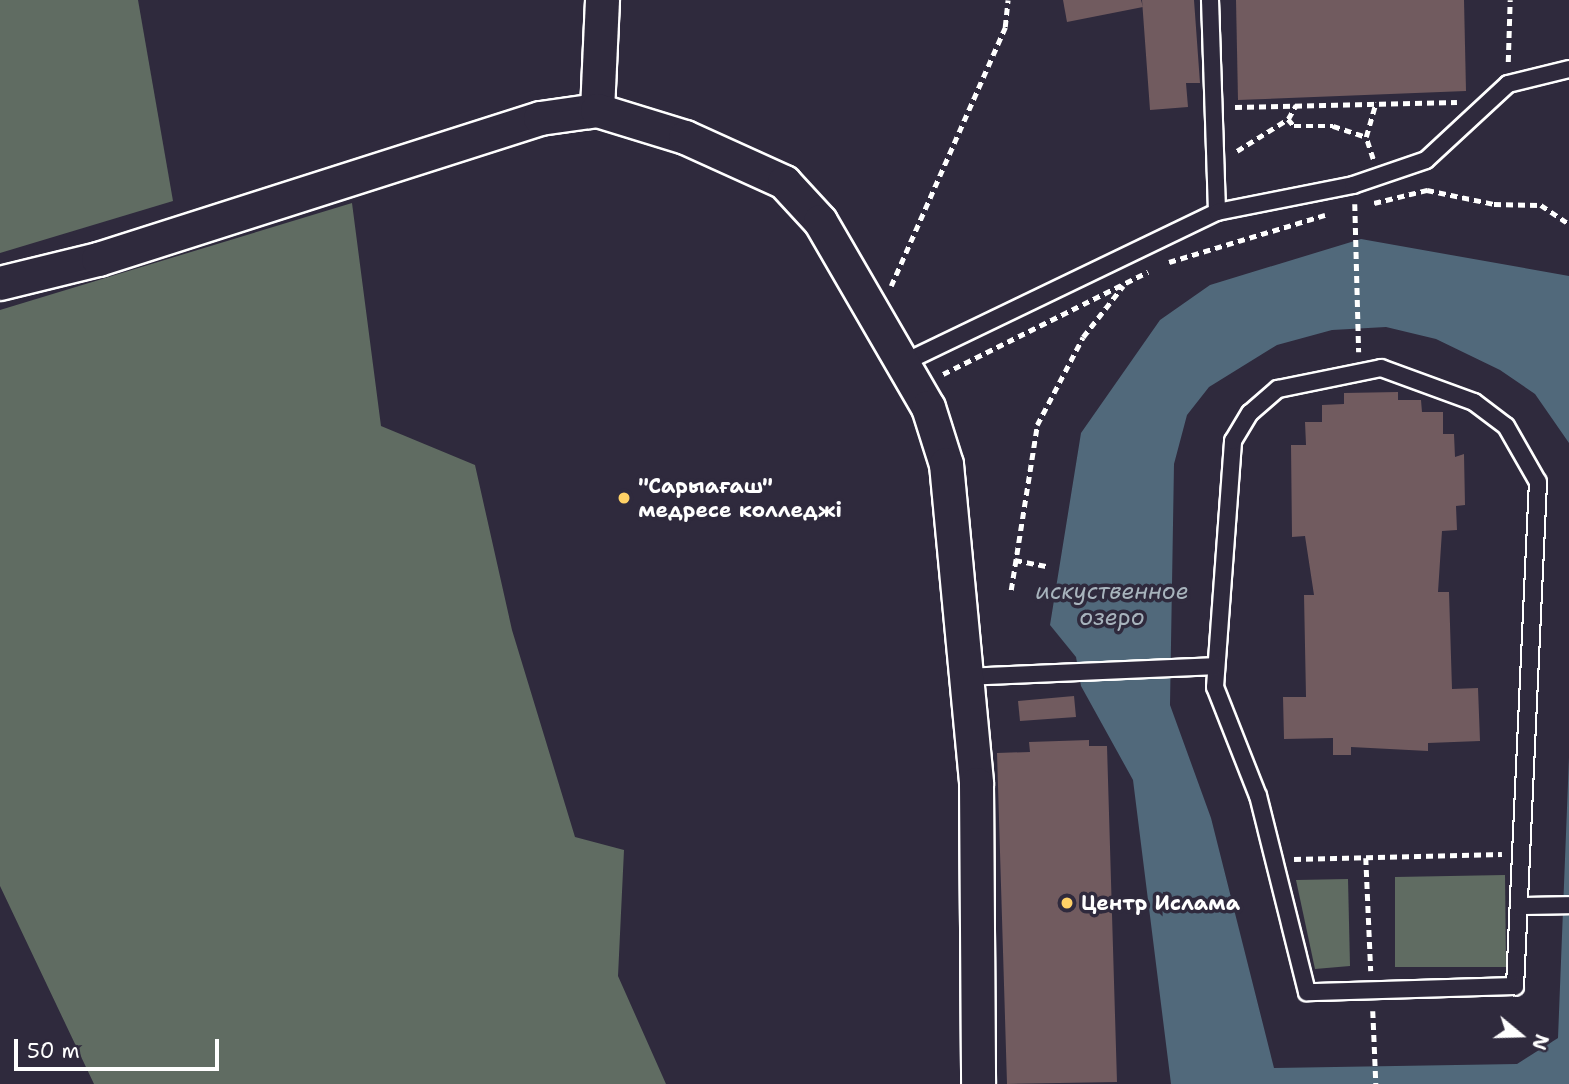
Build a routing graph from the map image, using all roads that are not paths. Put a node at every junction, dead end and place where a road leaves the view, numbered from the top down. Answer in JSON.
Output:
{"nodes":[{"id":1,"x":602,"y":0,"type":"edge"},
{"id":2,"x":1210,"y":0,"type":"edge"},
{"id":3,"x":1569,"y":69,"type":"edge"},
{"id":4,"x":597,"y":110,"type":"junction"},
{"id":5,"x":1217,"y":212,"type":"junction"},
{"id":6,"x":0,"y":283,"type":"edge"},
{"id":7,"x":903,"y":363,"type":"junction"},
{"id":8,"x":1216,"y":666,"type":"junction"},
{"id":9,"x":966,"y":677,"type":"junction"},
{"id":10,"x":1569,"y":905,"type":"edge"},
{"id":11,"x":1519,"y":906,"type":"junction"},
{"id":12,"x":978,"y":1084,"type":"edge"}],
"edges":[{"from":1,"to":4,"type":"street"},
{"from":2,"to":5,"type":"lane"},
{"from":3,"to":5,"type":"lane"},
{"from":4,"to":6,"type":"street"},
{"from":4,"to":7,"type":"street"},
{"from":5,"to":7,"type":"lane"},
{"from":7,"to":9,"type":"street"},
{"from":8,"to":9,"type":"lane"},
{"from":8,"to":11,"type":"lane"},
{"from":8,"to":11,"type":"lane"},
{"from":9,"to":12,"type":"street"},
{"from":10,"to":11,"type":"lane"}]}
